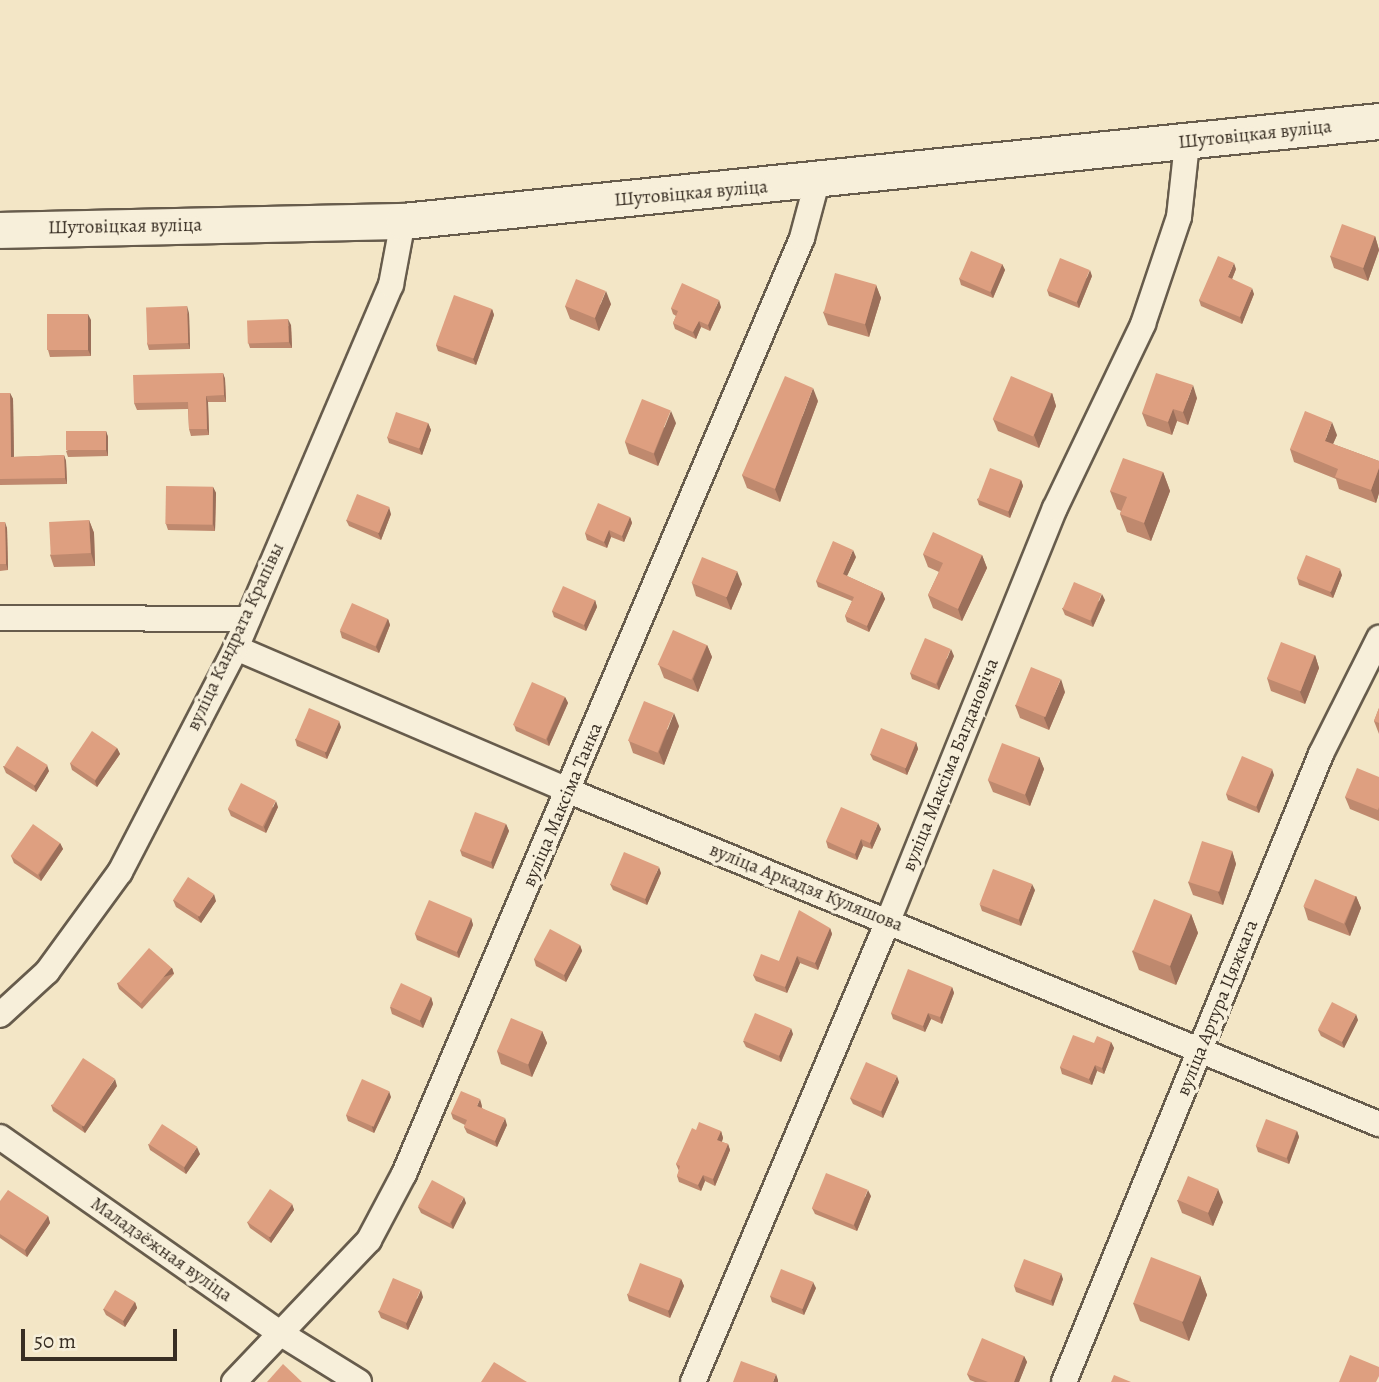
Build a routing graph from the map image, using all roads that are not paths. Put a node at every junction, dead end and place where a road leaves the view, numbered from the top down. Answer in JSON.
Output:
{"nodes":[{"id":1,"x":1379,"y":121,"type":"edge"},
{"id":2,"x":1188,"y":143,"type":"junction"},
{"id":3,"x":817,"y":182,"type":"junction"},
{"id":4,"x":404,"y":221,"type":"junction"},
{"id":5,"x":0,"y":230,"type":"edge"},
{"id":6,"x":0,"y":618,"type":"edge"},
{"id":7,"x":248,"y":619,"type":"junction"},
{"id":8,"x":1379,"y":638,"type":"edge"},
{"id":9,"x":236,"y":648,"type":"junction"},
{"id":10,"x":569,"y":791,"type":"junction"},
{"id":11,"x":888,"y":921,"type":"junction"},
{"id":12,"x":0,"y":1015,"type":"edge"},
{"id":13,"x":1200,"y":1053,"type":"junction"},
{"id":14,"x":1379,"y":1124,"type":"edge"},
{"id":15,"x":0,"y":1138,"type":"edge"},
{"id":16,"x":281,"y":1333,"type":"junction"},
{"id":17,"x":234,"y":1382,"type":"edge"},
{"id":18,"x":359,"y":1382,"type":"edge"},
{"id":19,"x":693,"y":1382,"type":"edge"},
{"id":20,"x":1065,"y":1382,"type":"edge"}],
"edges":[{"from":1,"to":2,"type":"main road","name":"Шутовіцкая вуліца"},
{"from":2,"to":3,"type":"main road","name":"Шутовіцкая вуліца"},
{"from":2,"to":11,"type":"street","name":"вуліца Максіма Багдановіча"},
{"from":3,"to":4,"type":"main road","name":"Шутовіцкая вуліца"},
{"from":3,"to":10,"type":"street","name":"вуліца Максіма Танка"},
{"from":4,"to":5,"type":"main road","name":"Шутовіцкая вуліца"},
{"from":4,"to":7,"type":"street","name":"вуліца Кандрата Крапівы"},
{"from":6,"to":7,"type":"street"},
{"from":7,"to":9,"type":"street","name":"вуліца Кандрата Крапівы"},
{"from":8,"to":13,"type":"street","name":"вуліца Артура Цяжкага"},
{"from":9,"to":10,"type":"street","name":"вуліца Аркадзя Куляшова"},
{"from":9,"to":12,"type":"street","name":"вуліца Кандрата Крапівы"},
{"from":10,"to":11,"type":"street","name":"вуліца Аркадзя Куляшова"},
{"from":10,"to":16,"type":"street","name":"вуліца Максіма Танка"},
{"from":11,"to":13,"type":"street","name":"вуліца Аркадзя Куляшова"},
{"from":11,"to":19,"type":"street","name":"вуліца Максіма Багдановіча"},
{"from":13,"to":14,"type":"street","name":"вуліца Аркадзя Куляшова"},
{"from":13,"to":20,"type":"street","name":"вуліца Артура Цяжкага"},
{"from":15,"to":16,"type":"street","name":"Маладзёжная вуліца"},
{"from":16,"to":17,"type":"street","name":"вуліца Максіма Танка"},
{"from":16,"to":18,"type":"street","name":"Маладзёжная вуліца"}]}
